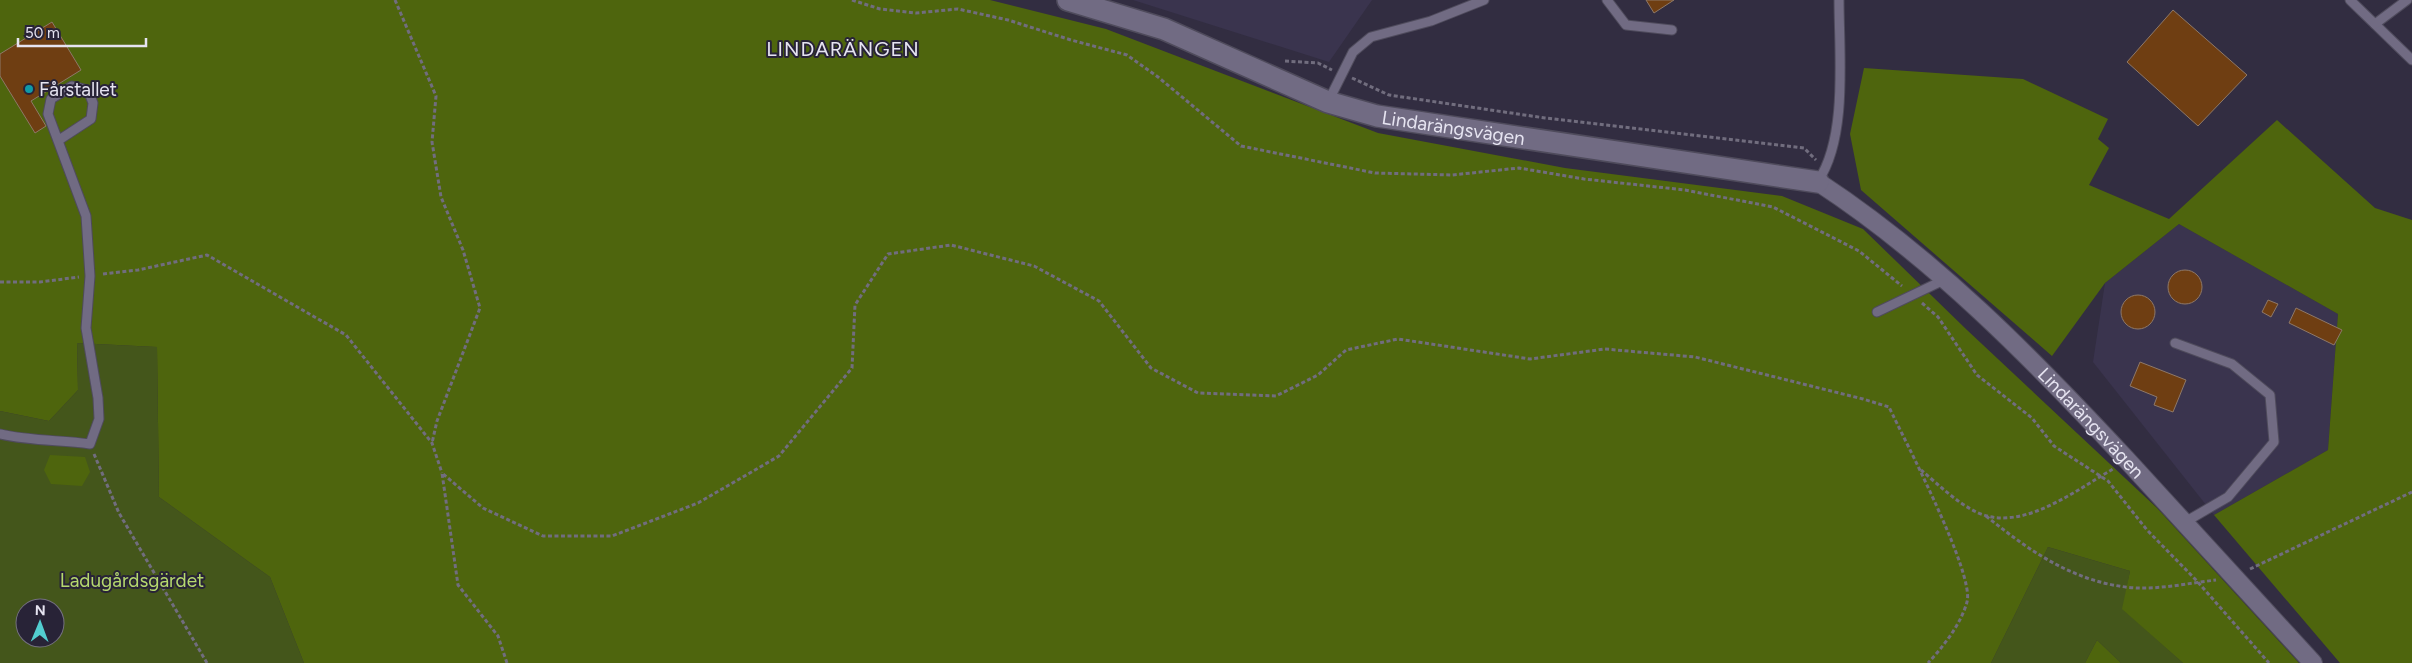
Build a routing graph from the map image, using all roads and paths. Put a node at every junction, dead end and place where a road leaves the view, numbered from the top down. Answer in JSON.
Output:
{"nodes":[{"id":1,"x":395,"y":0,"type":"edge"},
{"id":2,"x":1068,"y":0,"type":"edge"},
{"id":3,"x":1484,"y":0,"type":"edge"},
{"id":4,"x":1607,"y":0,"type":"edge"},
{"id":5,"x":1839,"y":0,"type":"edge"},
{"id":6,"x":2350,"y":0,"type":"edge"},
{"id":7,"x":2407,"y":0,"type":"edge"},
{"id":8,"x":2375,"y":24,"type":"junction"},
{"id":9,"x":1672,"y":30,"type":"dead end"},
{"id":10,"x":2412,"y":60,"type":"edge"},
{"id":11,"x":1341,"y":74,"type":"junction"},
{"id":12,"x":1328,"y":102,"type":"junction"},
{"id":13,"x":59,"y":140,"type":"junction"},
{"id":14,"x":1822,"y":175,"type":"junction"},
{"id":15,"x":90,"y":276,"type":"junction"},
{"id":16,"x":1947,"y":279,"type":"junction"},
{"id":17,"x":0,"y":282,"type":"edge"},
{"id":18,"x":1912,"y":294,"type":"junction"},
{"id":19,"x":1877,"y":312,"type":"dead end"},
{"id":20,"x":2175,"y":343,"type":"dead end"},
{"id":21,"x":0,"y":434,"type":"edge"},
{"id":22,"x":432,"y":443,"type":"junction"},
{"id":23,"x":90,"y":444,"type":"junction"},
{"id":24,"x":2127,"y":460,"type":"junction"},
{"id":25,"x":1920,"y":470,"type":"junction"},
{"id":26,"x":442,"y":473,"type":"junction"},
{"id":27,"x":2101,"y":476,"type":"junction"},
{"id":28,"x":2185,"y":522,"type":"junction"},
{"id":29,"x":206,"y":663,"type":"edge"},
{"id":30,"x":507,"y":663,"type":"edge"},
{"id":31,"x":1928,"y":663,"type":"edge"},
{"id":32,"x":2269,"y":663,"type":"edge"},
{"id":33,"x":2313,"y":663,"type":"edge"}],
"edges":[{"from":1,"to":22,"type":"path"},
{"from":2,"to":12,"type":"street","name":"Lindarängsvägen"},
{"from":3,"to":11,"type":"lane"},
{"from":4,"to":9,"type":"lane"},
{"from":5,"to":14,"type":"lane"},
{"from":6,"to":8,"type":"lane"},
{"from":7,"to":8,"type":"lane"},
{"from":8,"to":10,"type":"lane"},
{"from":11,"to":12,"type":"lane"},
{"from":11,"to":14,"type":"path","name":"Lindarängsvägen"},
{"from":12,"to":14,"type":"street","name":"Lindarängsvägen"},
{"from":13,"to":13,"type":"lane"},
{"from":13,"to":15,"type":"lane"},
{"from":14,"to":16,"type":"street","name":"Lindarängsvägen"},
{"from":15,"to":17,"type":"path"},
{"from":15,"to":22,"type":"path"},
{"from":15,"to":23,"type":"lane"},
{"from":16,"to":18,"type":"lane"},
{"from":16,"to":24,"type":"street","name":"Lindarängsvägen"},
{"from":18,"to":19,"type":"lane"},
{"from":18,"to":27,"type":"path"},
{"from":20,"to":28,"type":"lane"},
{"from":21,"to":23,"type":"lane"},
{"from":22,"to":26,"type":"path"},
{"from":23,"to":29,"type":"path"},
{"from":24,"to":27,"type":"path"},
{"from":24,"to":28,"type":"street","name":"Lindarängsvägen"},
{"from":25,"to":26,"type":"path"},
{"from":25,"to":27,"type":"path"},
{"from":25,"to":31,"type":"path"},
{"from":26,"to":30,"type":"path"},
{"from":27,"to":32,"type":"path"},
{"from":28,"to":33,"type":"street","name":"Lindarängsvägen"}]}
